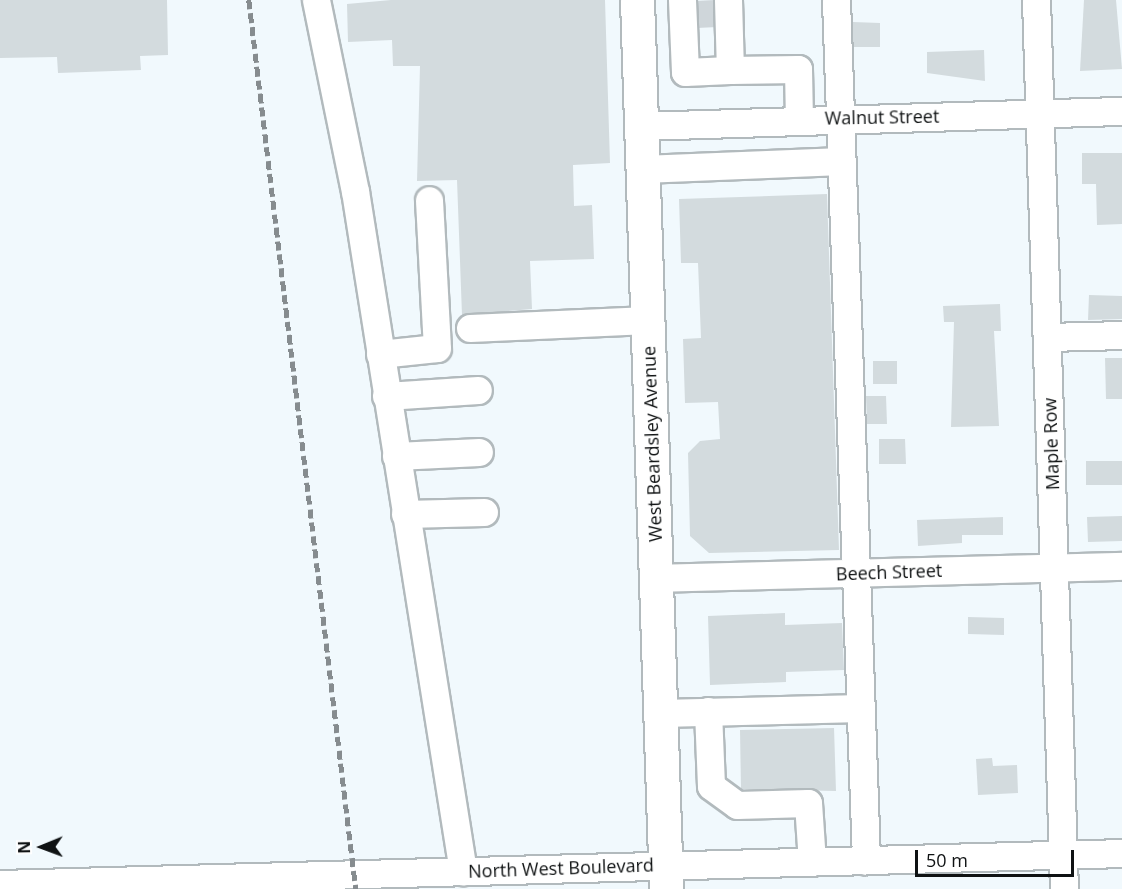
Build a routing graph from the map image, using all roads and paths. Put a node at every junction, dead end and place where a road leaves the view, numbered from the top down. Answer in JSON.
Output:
{"nodes":[{"id":1,"x":316,"y":0,"type":"edge"},
{"id":2,"x":637,"y":0,"type":"edge"},
{"id":3,"x":836,"y":0,"type":"edge"},
{"id":4,"x":1036,"y":0,"type":"edge"},
{"id":5,"x":706,"y":9,"type":"edge"},
{"id":6,"x":730,"y":70,"type":"junction"},
{"id":7,"x":1122,"y":111,"type":"edge"},
{"id":8,"x":1039,"y":114,"type":"junction"},
{"id":9,"x":840,"y":118,"type":"junction"},
{"id":10,"x":799,"y":120,"type":"junction"},
{"id":11,"x":641,"y":126,"type":"junction"},
{"id":12,"x":841,"y":161,"type":"junction"},
{"id":13,"x":643,"y":169,"type":"junction"},
{"id":14,"x":429,"y":200,"type":"dead end"},
{"id":15,"x":648,"y":320,"type":"junction"},
{"id":16,"x":470,"y":328,"type":"dead end"},
{"id":17,"x":1122,"y":335,"type":"edge"},
{"id":18,"x":1047,"y":337,"type":"junction"},
{"id":19,"x":380,"y":354,"type":"junction"},
{"id":20,"x":478,"y":390,"type":"dead end"},
{"id":21,"x":386,"y":396,"type":"junction"},
{"id":22,"x":479,"y":452,"type":"dead end"},
{"id":23,"x":396,"y":456,"type":"junction"},
{"id":24,"x":484,"y":512,"type":"dead end"},
{"id":25,"x":405,"y":514,"type":"junction"},
{"id":26,"x":1122,"y":566,"type":"edge"},
{"id":27,"x":1055,"y":567,"type":"junction"},
{"id":28,"x":856,"y":573,"type":"junction"},
{"id":29,"x":656,"y":578,"type":"junction"},
{"id":30,"x":861,"y":708,"type":"junction"},
{"id":31,"x":708,"y":711,"type":"junction"},
{"id":32,"x":661,"y":713,"type":"junction"},
{"id":33,"x":1122,"y":853,"type":"edge"},
{"id":34,"x":1063,"y":855,"type":"junction"},
{"id":35,"x":866,"y":860,"type":"junction"},
{"id":36,"x":813,"y":862,"type":"junction"},
{"id":37,"x":462,"y":871,"type":"junction"},
{"id":38,"x":666,"y":877,"type":"edge"},
{"id":39,"x":511,"y":880,"type":"edge"},
{"id":40,"x":0,"y":884,"type":"edge"},
{"id":41,"x":182,"y":884,"type":"edge"},
{"id":42,"x":1064,"y":889,"type":"edge"}],
"edges":[{"from":1,"to":19,"type":"street"},
{"from":2,"to":11,"type":"main road","name":"West Beardsley Avenue"},
{"from":3,"to":9,"type":"street"},
{"from":4,"to":8,"type":"street","name":"Maple Row"},
{"from":5,"to":6,"type":"street"},
{"from":5,"to":6,"type":"street"},
{"from":6,"to":10,"type":"street"},
{"from":7,"to":8,"type":"street","name":"Walnut Street"},
{"from":8,"to":9,"type":"street","name":"Walnut Street"},
{"from":8,"to":18,"type":"street","name":"Maple Row"},
{"from":9,"to":10,"type":"street","name":"Walnut Street"},
{"from":9,"to":12,"type":"street"},
{"from":10,"to":11,"type":"street","name":"Walnut Street"},
{"from":11,"to":13,"type":"main road","name":"West Beardsley Avenue"},
{"from":12,"to":13,"type":"street"},
{"from":12,"to":28,"type":"street"},
{"from":13,"to":15,"type":"main road","name":"West Beardsley Avenue"},
{"from":14,"to":19,"type":"street"},
{"from":15,"to":16,"type":"street"},
{"from":15,"to":29,"type":"main road","name":"West Beardsley Avenue"},
{"from":17,"to":18,"type":"street"},
{"from":18,"to":27,"type":"street","name":"Maple Row"},
{"from":19,"to":21,"type":"street"},
{"from":20,"to":21,"type":"street"},
{"from":21,"to":23,"type":"street"},
{"from":22,"to":23,"type":"street"},
{"from":23,"to":25,"type":"street"},
{"from":24,"to":25,"type":"street"},
{"from":25,"to":37,"type":"street"},
{"from":26,"to":27,"type":"street","name":"Beech Street"},
{"from":27,"to":28,"type":"street","name":"Beech Street"},
{"from":27,"to":34,"type":"street","name":"Maple Row"},
{"from":28,"to":29,"type":"street","name":"Beech Street"},
{"from":28,"to":30,"type":"street"},
{"from":29,"to":32,"type":"main road","name":"West Beardsley Avenue"},
{"from":30,"to":31,"type":"street"},
{"from":30,"to":35,"type":"street"},
{"from":31,"to":32,"type":"street"},
{"from":31,"to":36,"type":"street"},
{"from":32,"to":38,"type":"main road","name":"West Beardsley Avenue"},
{"from":33,"to":34,"type":"street","name":"North West Boulevard"},
{"from":34,"to":35,"type":"street","name":"North West Boulevard"},
{"from":34,"to":42,"type":"street","name":"Maple Row"},
{"from":35,"to":36,"type":"street","name":"North West Boulevard"},
{"from":36,"to":38,"type":"street","name":"North West Boulevard"},
{"from":37,"to":39,"type":"street","name":"North West Boulevard"},
{"from":37,"to":41,"type":"street","name":"North West Boulevard"},
{"from":38,"to":39,"type":"street","name":"North West Boulevard"},
{"from":40,"to":41,"type":"street","name":"North West Boulevard"}]}
